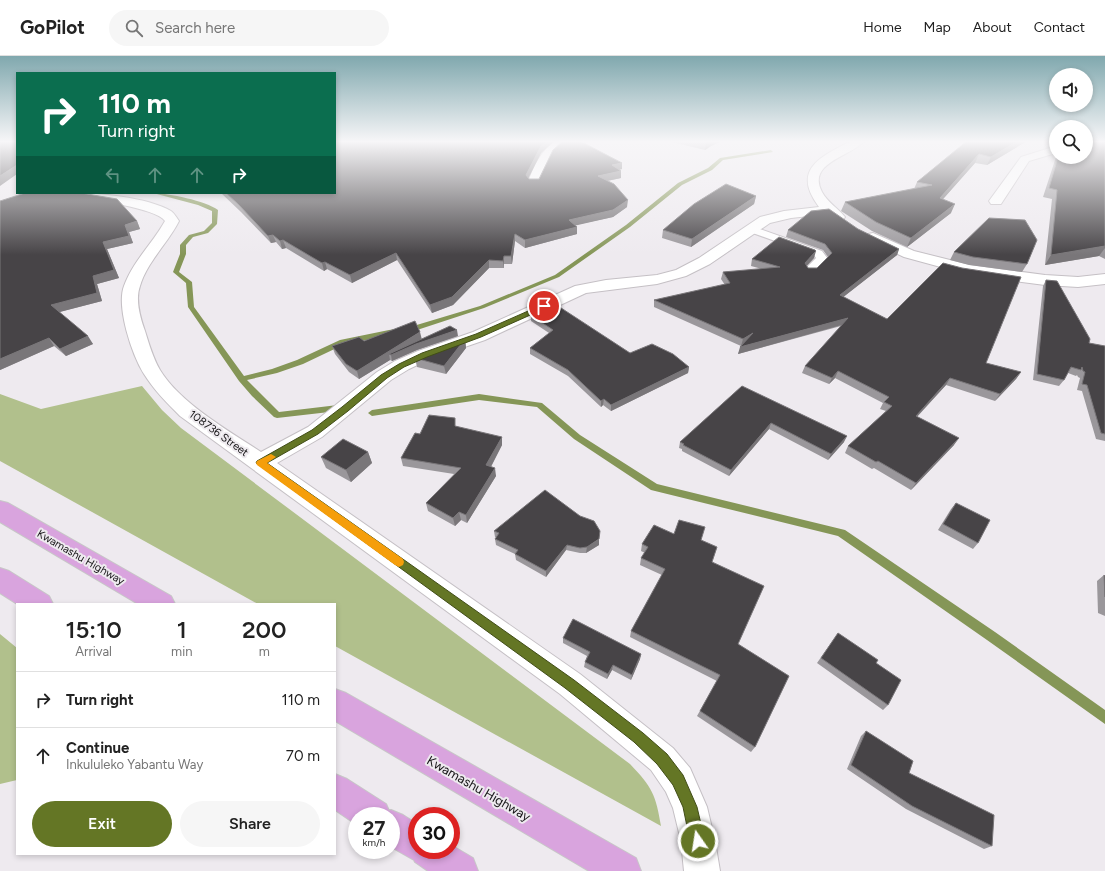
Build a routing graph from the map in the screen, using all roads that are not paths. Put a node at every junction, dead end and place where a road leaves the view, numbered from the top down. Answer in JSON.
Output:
{"nodes":[{"id":1,"x":535,"y":179,"type":"edge"},
{"id":2,"x":813,"y":179,"type":"edge"},
{"id":3,"x":1011,"y":179,"type":"edge"},
{"id":4,"x":534,"y":182,"type":"edge"},
{"id":5,"x":81,"y":194,"type":"edge"},
{"id":6,"x":996,"y":201,"type":"dead end"},
{"id":7,"x":829,"y":210,"type":"junction"},
{"id":8,"x":751,"y":229,"type":"junction"},
{"id":9,"x":810,"y":270,"type":"edge"},
{"id":10,"x":1105,"y":279,"type":"edge"},
{"id":11,"x":260,"y":463,"type":"junction"},
{"id":12,"x":0,"y":510,"type":"edge"},
{"id":13,"x":0,"y":579,"type":"edge"},
{"id":14,"x":38,"y":603,"type":"edge"},
{"id":15,"x":160,"y":603,"type":"edge"},
{"id":16,"x":336,"y":705,"type":"edge"},
{"id":17,"x":336,"y":793,"type":"edge"},
{"id":18,"x":359,"y":807,"type":"edge"},
{"id":19,"x":441,"y":859,"type":"edge"},
{"id":20,"x":460,"y":871,"type":"edge"},
{"id":21,"x":623,"y":871,"type":"edge"},
{"id":22,"x":702,"y":871,"type":"edge"}],
"edges":[{"from":1,"to":4,"type":"street"},
{"from":2,"to":7,"type":"street"},
{"from":3,"to":6,"type":"street"},
{"from":5,"to":11,"type":"street","name":"108736 Street"},
{"from":7,"to":8,"type":"street"},
{"from":7,"to":10,"type":"street"},
{"from":8,"to":9,"type":"lane"},
{"from":8,"to":11,"type":"street"},
{"from":11,"to":22,"type":"street","name":"108736 Street"},
{"from":12,"to":15,"type":"main road","name":"Kwamashu Highway"},
{"from":13,"to":14,"type":"main road"},
{"from":16,"to":21,"type":"main road","name":"Kwamashu Highway"},
{"from":17,"to":18,"type":"main road"},
{"from":19,"to":20,"type":"main road"}]}
